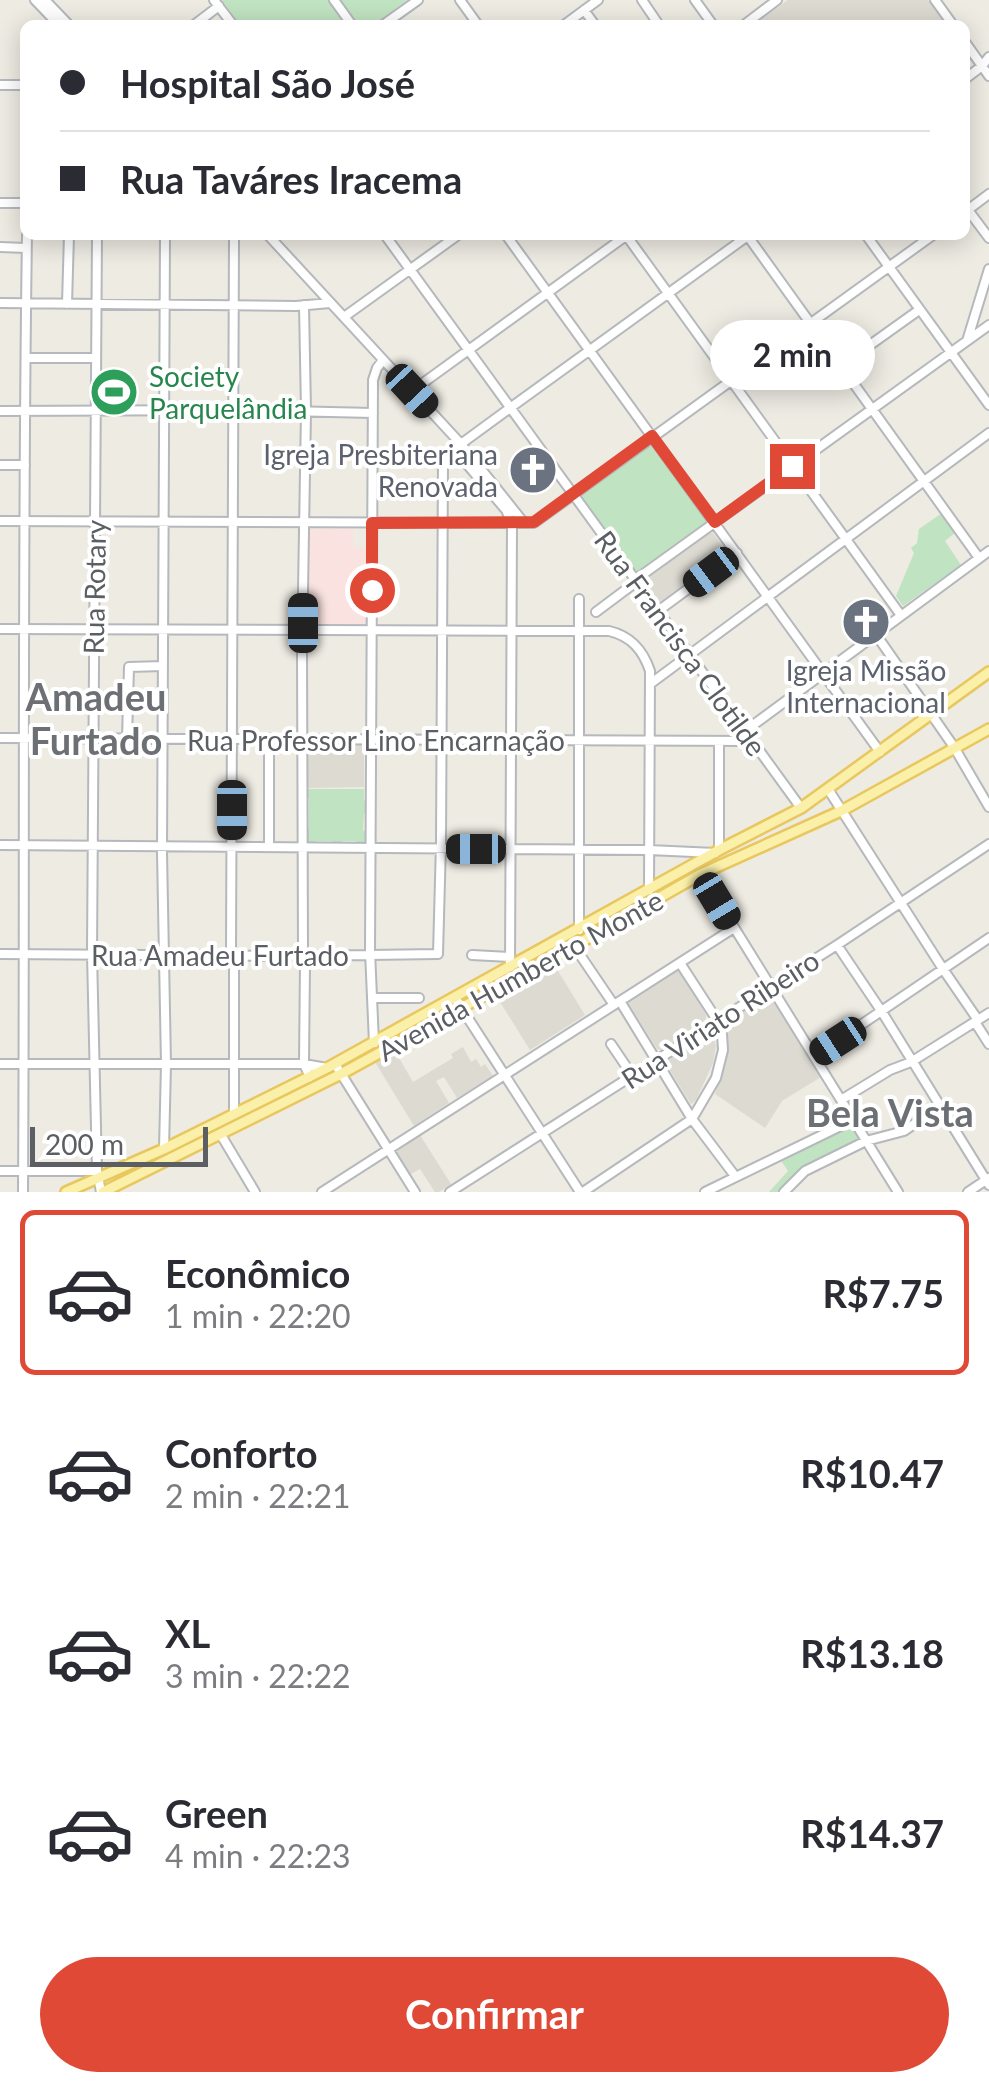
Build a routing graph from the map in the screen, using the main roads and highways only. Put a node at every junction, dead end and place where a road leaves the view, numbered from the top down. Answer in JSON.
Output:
{"nodes":[{"id":1,"x":989,"y":672,"type":"edge"},
{"id":2,"x":989,"y":729,"type":"edge"},
{"id":3,"x":334,"y":1069,"type":"junction"},
{"id":4,"x":66,"y":1192,"type":"edge"},
{"id":5,"x":102,"y":1192,"type":"edge"}],
"edges":[{"from":1,"to":3,"type":"main road","name":"Avenida Humberto Monte"},
{"from":2,"to":3,"type":"main road","name":"Avenida Humberto Monte"},
{"from":3,"to":4,"type":"main road","name":"Avenida Humberto Monte"},
{"from":3,"to":5,"type":"main road","name":"Avenida Humberto Monte"}]}
